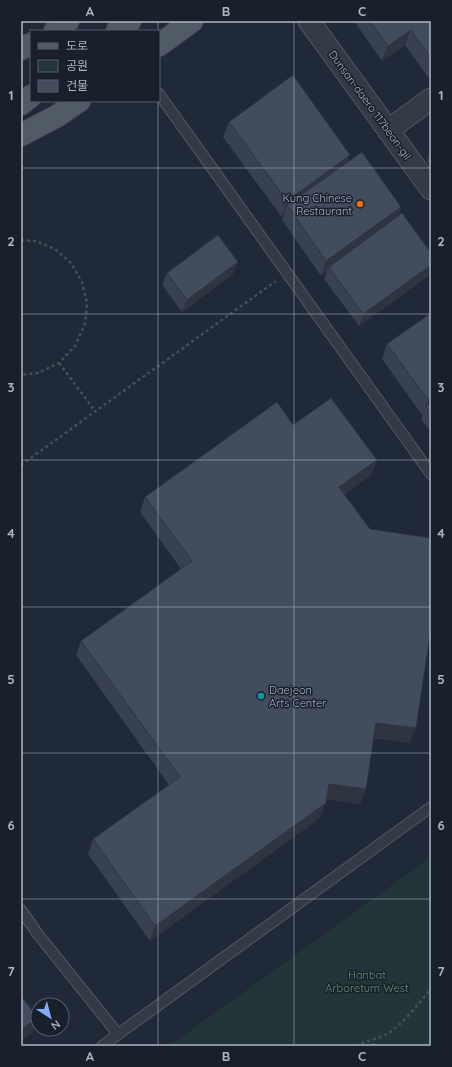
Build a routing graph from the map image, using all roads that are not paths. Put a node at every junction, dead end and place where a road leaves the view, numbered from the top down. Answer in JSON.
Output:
{"nodes":[{"id":1,"x":68,"y":21,"type":"edge"},
{"id":2,"x":130,"y":21,"type":"edge"},
{"id":3,"x":192,"y":21,"type":"edge"},
{"id":4,"x":309,"y":21,"type":"edge"},
{"id":5,"x":56,"y":30,"type":"edge"},
{"id":6,"x":118,"y":30,"type":"edge"},
{"id":7,"x":30,"y":44,"type":"edge"},
{"id":8,"x":160,"y":44,"type":"edge"},
{"id":9,"x":21,"y":49,"type":"edge"},
{"id":10,"x":160,"y":95,"type":"edge"},
{"id":11,"x":30,"y":97,"type":"edge"},
{"id":12,"x":431,"y":99,"type":"edge"},
{"id":13,"x":78,"y":102,"type":"edge"},
{"id":14,"x":21,"y":104,"type":"edge"},
{"id":15,"x":388,"y":130,"type":"junction"},
{"id":16,"x":21,"y":135,"type":"edge"},
{"id":17,"x":431,"y":189,"type":"edge"},
{"id":18,"x":431,"y":474,"type":"edge"},
{"id":19,"x":431,"y":807,"type":"edge"},
{"id":20,"x":21,"y":910,"type":"edge"},
{"id":21,"x":118,"y":1034,"type":"junction"},
{"id":22,"x":102,"y":1046,"type":"edge"}],
"edges":[{"from":1,"to":5,"type":"main road"},
{"from":2,"to":6,"type":"main road"},
{"from":3,"to":8,"type":"main road"},
{"from":4,"to":15,"type":"street","name":"Dunsan-daero 117beon-gil"},
{"from":7,"to":9,"type":"main road"},
{"from":10,"to":18,"type":"lane"},
{"from":11,"to":14,"type":"main road"},
{"from":12,"to":15,"type":"street"},
{"from":13,"to":16,"type":"main road"},
{"from":15,"to":17,"type":"street","name":"Dunsan-daero 117beon-gil"},
{"from":19,"to":21,"type":"lane"},
{"from":20,"to":21,"type":"lane"},
{"from":21,"to":22,"type":"lane"}]}
